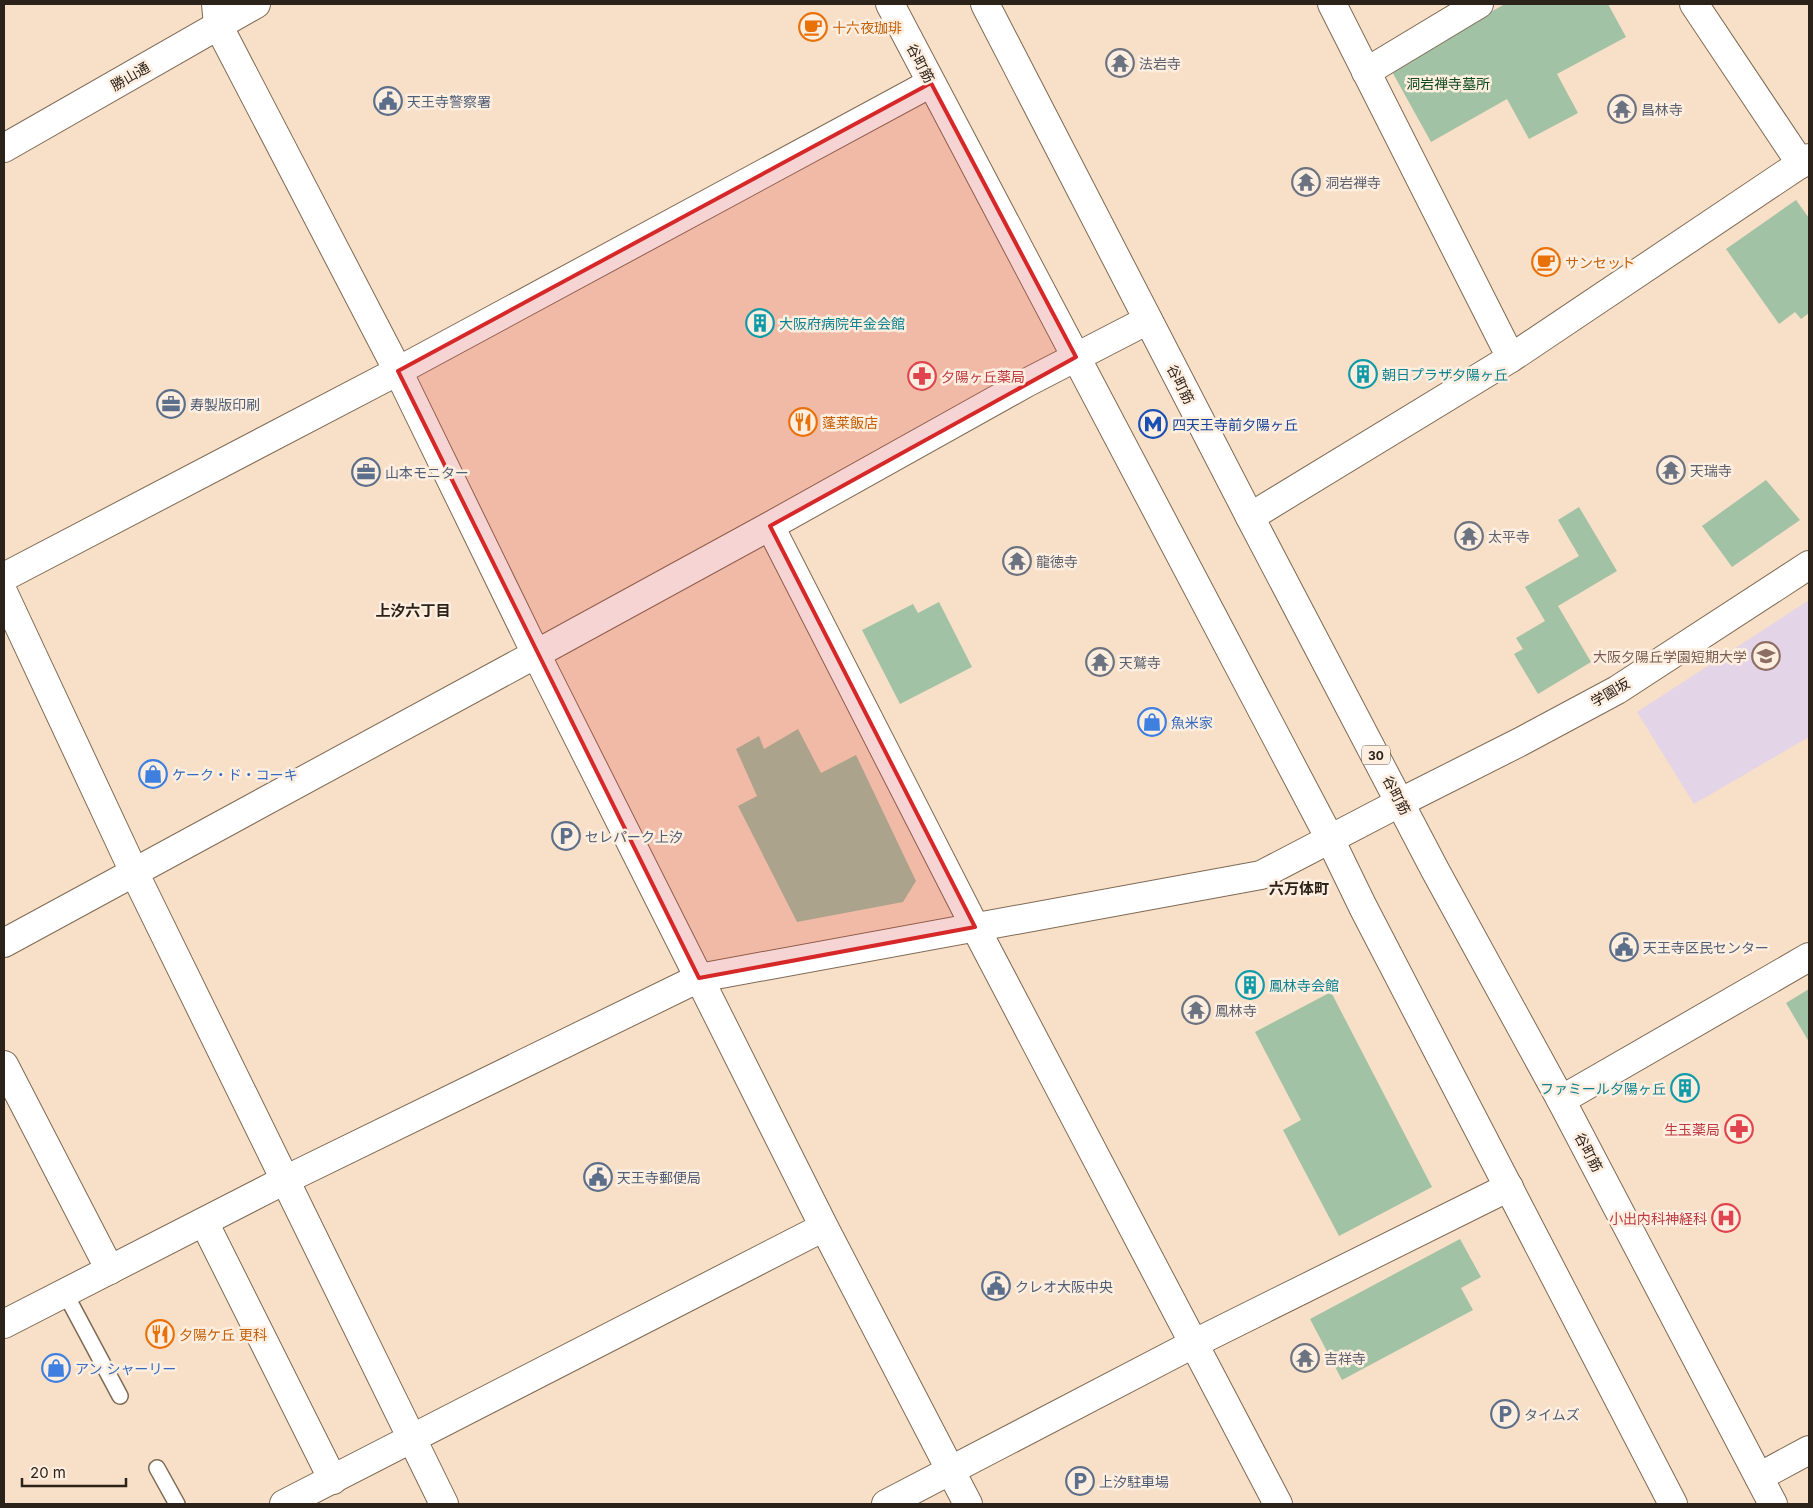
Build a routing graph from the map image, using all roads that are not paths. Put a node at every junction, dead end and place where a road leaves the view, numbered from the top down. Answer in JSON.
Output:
{"nodes":[{"id":1,"x":256,"y":4,"type":"edge"},
{"id":2,"x":890,"y":4,"type":"edge"},
{"id":3,"x":985,"y":4,"type":"edge"},
{"id":4,"x":1332,"y":4,"type":"edge"},
{"id":5,"x":1478,"y":4,"type":"edge"},
{"id":6,"x":1694,"y":4,"type":"edge"},
{"id":7,"x":217,"y":15,"type":"edge"},
{"id":8,"x":1366,"y":72,"type":"junction"},
{"id":9,"x":931,"y":83,"type":"junction"},
{"id":10,"x":4,"y":148,"type":"edge"},
{"id":11,"x":1805,"y":161,"type":"edge"},
{"id":12,"x":1148,"y":320,"type":"junction"},
{"id":13,"x":1076,"y":357,"type":"junction"},
{"id":14,"x":1511,"y":358,"type":"junction"},
{"id":15,"x":398,"y":371,"type":"junction"},
{"id":16,"x":1250,"y":517,"type":"junction"},
{"id":17,"x":770,"y":526,"type":"junction"},
{"id":18,"x":1809,"y":564,"type":"edge"},
{"id":19,"x":4,"y":577,"type":"edge"},
{"id":20,"x":4,"y":594,"type":"edge"},
{"id":21,"x":536,"y":654,"type":"junction"},
{"id":22,"x":1401,"y":802,"type":"junction"},
{"id":23,"x":1330,"y":839,"type":"junction"},
{"id":24,"x":134,"y":872,"type":"junction"},
{"id":25,"x":975,"y":927,"type":"junction"},
{"id":26,"x":4,"y":944,"type":"edge"},
{"id":27,"x":1809,"y":957,"type":"edge"},
{"id":28,"x":699,"y":978,"type":"junction"},
{"id":29,"x":4,"y":1065,"type":"edge"},
{"id":30,"x":1561,"y":1100,"type":"junction"},
{"id":31,"x":285,"y":1180,"type":"junction"},
{"id":32,"x":1509,"y":1186,"type":"junction"},
{"id":33,"x":204,"y":1222,"type":"junction"},
{"id":34,"x":824,"y":1227,"type":"junction"},
{"id":35,"x":110,"y":1270,"type":"junction"},
{"id":36,"x":65,"y":1294,"type":"junction"},
{"id":37,"x":4,"y":1324,"type":"edge"},
{"id":38,"x":1193,"y":1344,"type":"junction"},
{"id":39,"x":120,"y":1396,"type":"dead end"},
{"id":40,"x":412,"y":1439,"type":"junction"},
{"id":41,"x":1809,"y":1450,"type":"edge"},
{"id":42,"x":157,"y":1468,"type":"dead end"},
{"id":43,"x":951,"y":1470,"type":"junction"},
{"id":44,"x":1759,"y":1477,"type":"junction"},
{"id":45,"x":333,"y":1480,"type":"junction"},
{"id":46,"x":177,"y":1504,"type":"edge"},
{"id":47,"x":284,"y":1504,"type":"edge"},
{"id":48,"x":444,"y":1504,"type":"edge"},
{"id":49,"x":886,"y":1504,"type":"edge"},
{"id":50,"x":968,"y":1504,"type":"edge"},
{"id":51,"x":1278,"y":1504,"type":"edge"},
{"id":52,"x":1673,"y":1504,"type":"edge"},
{"id":53,"x":1773,"y":1504,"type":"edge"}],
"edges":[{"from":1,"to":7,"type":"street","name":"勝山通"},
{"from":2,"to":9,"type":"street","name":"谷町筋"},
{"from":3,"to":12,"type":"street","name":"谷町筋","number":"30"},
{"from":4,"to":8,"type":"street"},
{"from":5,"to":8,"type":"street"},
{"from":6,"to":11,"type":"street"},
{"from":7,"to":10,"type":"street","name":"勝山通"},
{"from":7,"to":15,"type":"street"},
{"from":8,"to":14,"type":"street"},
{"from":9,"to":13,"type":"street","name":"谷町筋"},
{"from":9,"to":15,"type":"street"},
{"from":11,"to":14,"type":"street"},
{"from":12,"to":13,"type":"street"},
{"from":12,"to":16,"type":"street","name":"谷町筋","number":"30"},
{"from":13,"to":17,"type":"street"},
{"from":13,"to":23,"type":"street","name":"谷町筋"},
{"from":14,"to":16,"type":"street"},
{"from":15,"to":19,"type":"street"},
{"from":15,"to":21,"type":"street"},
{"from":16,"to":22,"type":"street","name":"谷町筋","number":"30"},
{"from":17,"to":21,"type":"street"},
{"from":17,"to":25,"type":"street"},
{"from":18,"to":22,"type":"street","name":"学園坂"},
{"from":20,"to":24,"type":"street"},
{"from":21,"to":24,"type":"street"},
{"from":21,"to":28,"type":"street"},
{"from":22,"to":23,"type":"street","name":"学園坂"},
{"from":22,"to":30,"type":"street","name":"谷町筋","number":"30"},
{"from":23,"to":25,"type":"street","name":"学園坂"},
{"from":23,"to":32,"type":"street","name":"谷町筋"},
{"from":24,"to":26,"type":"street"},
{"from":24,"to":31,"type":"street"},
{"from":25,"to":28,"type":"street","name":"学園坂"},
{"from":25,"to":38,"type":"street"},
{"from":27,"to":30,"type":"street"},
{"from":28,"to":31,"type":"street","name":"学園坂"},
{"from":28,"to":34,"type":"street"},
{"from":29,"to":35,"type":"street"},
{"from":30,"to":44,"type":"street","name":"谷町筋","number":"30"},
{"from":31,"to":33,"type":"street","name":"学園坂"},
{"from":31,"to":40,"type":"street"},
{"from":32,"to":38,"type":"street"},
{"from":32,"to":52,"type":"street","name":"谷町筋"},
{"from":33,"to":35,"type":"street","name":"学園坂"},
{"from":33,"to":45,"type":"street"},
{"from":34,"to":40,"type":"street"},
{"from":34,"to":43,"type":"street"},
{"from":35,"to":36,"type":"street","name":"学園坂"},
{"from":36,"to":37,"type":"street","name":"学園坂"},
{"from":36,"to":39,"type":"lane"},
{"from":38,"to":43,"type":"street"},
{"from":38,"to":51,"type":"street"},
{"from":40,"to":45,"type":"street"},
{"from":40,"to":48,"type":"street"},
{"from":41,"to":44,"type":"street"},
{"from":42,"to":46,"type":"lane"},
{"from":43,"to":49,"type":"street"},
{"from":43,"to":50,"type":"street"},
{"from":44,"to":53,"type":"street","name":"谷町筋","number":"30"},
{"from":45,"to":47,"type":"street"}]}
